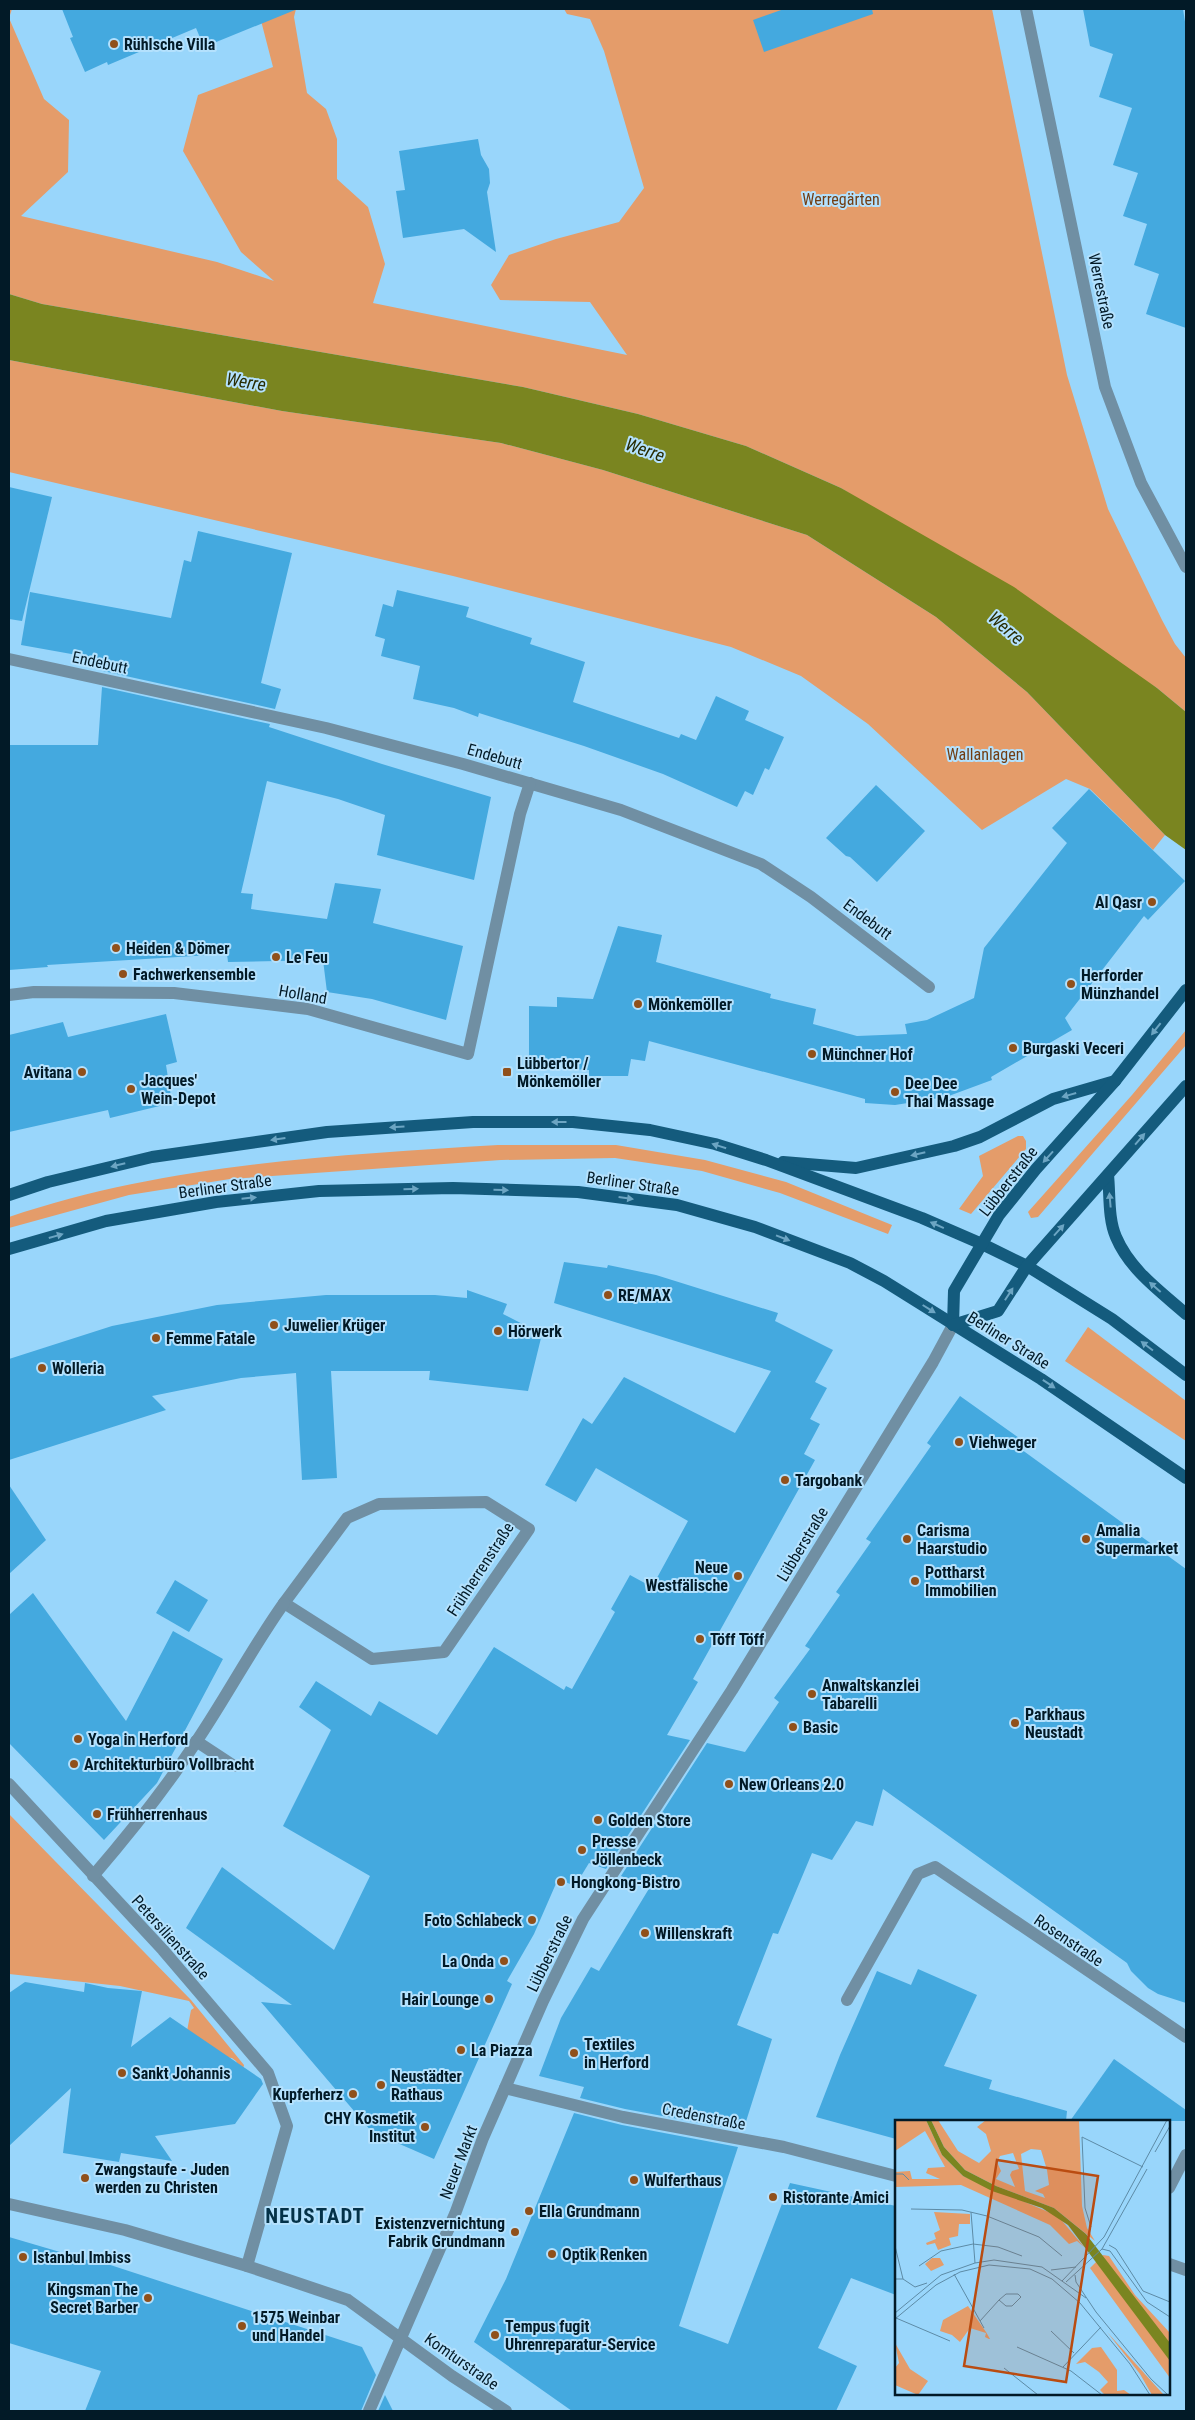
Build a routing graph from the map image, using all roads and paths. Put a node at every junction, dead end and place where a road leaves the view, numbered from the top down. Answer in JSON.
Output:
{"nodes":[{"id":1,"x":1026,"y":9,"type":"edge"},
{"id":2,"x":1186,"y":566,"type":"edge"},
{"id":3,"x":9,"y":659,"type":"edge"},
{"id":4,"x":530,"y":783,"type":"junction"},
{"id":5,"x":929,"y":987,"type":"dead end"},
{"id":6,"x":1186,"y":990,"type":"edge"},
{"id":7,"x":9,"y":995,"type":"edge"},
{"id":8,"x":1115,"y":1081,"type":"junction"},
{"id":9,"x":1186,"y":1086,"type":"edge"},
{"id":10,"x":766,"y":1160,"type":"junction"},
{"id":11,"x":1108,"y":1175,"type":"junction"},
{"id":12,"x":9,"y":1195,"type":"edge"},
{"id":13,"x":982,"y":1244,"type":"junction"},
{"id":14,"x":9,"y":1249,"type":"edge"},
{"id":15,"x":1027,"y":1266,"type":"junction"},
{"id":16,"x":1186,"y":1314,"type":"edge"},
{"id":17,"x":953,"y":1324,"type":"junction"},
{"id":18,"x":1186,"y":1375,"type":"edge"},
{"id":19,"x":1186,"y":1478,"type":"edge"},
{"id":20,"x":284,"y":1603,"type":"junction"},
{"id":21,"x":196,"y":1741,"type":"junction"},
{"id":22,"x":234,"y":1766,"type":"dead end"},
{"id":23,"x":9,"y":1784,"type":"edge"},
{"id":24,"x":94,"y":1876,"type":"junction"},
{"id":25,"x":847,"y":2000,"type":"dead end"},
{"id":26,"x":1186,"y":2037,"type":"edge"},
{"id":27,"x":505,"y":2088,"type":"junction"},
{"id":28,"x":1186,"y":2155,"type":"edge"},
{"id":29,"x":895,"y":2176,"type":"edge"},
{"id":30,"x":1170,"y":2186,"type":"edge"},
{"id":31,"x":9,"y":2204,"type":"edge"},
{"id":32,"x":1170,"y":2264,"type":"edge"},
{"id":33,"x":247,"y":2266,"type":"junction"},
{"id":34,"x":1186,"y":2270,"type":"edge"},
{"id":35,"x":400,"y":2338,"type":"junction"},
{"id":36,"x":369,"y":2411,"type":"edge"},
{"id":37,"x":506,"y":2411,"type":"edge"}],
"edges":[{"from":1,"to":2,"type":"street","name":"Werrestraße"},
{"from":3,"to":4,"type":"street","name":"Endebutt"},
{"from":4,"to":5,"type":"street","name":"Endebutt"},
{"from":4,"to":7,"type":"street","name":"Holland"},
{"from":6,"to":8,"type":"main road","name":"Lübberstraße","one_way":true},
{"from":8,"to":10,"type":"main road","one_way":true},
{"from":8,"to":13,"type":"main road","name":"Lübberstraße","one_way":true},
{"from":11,"to":9,"type":"main road","one_way":true},
{"from":10,"to":12,"type":"main road","one_way":true},
{"from":13,"to":10,"type":"main road","one_way":true},
{"from":15,"to":11,"type":"main road","one_way":true},
{"from":16,"to":11,"type":"main road","one_way":true},
{"from":13,"to":15,"type":"main road"},
{"from":13,"to":17,"type":"main road","name":"Lübberstraße"},
{"from":14,"to":17,"type":"main road","name":"Berliner Straße","one_way":true},
{"from":17,"to":15,"type":"main road","one_way":true},
{"from":18,"to":15,"type":"main road","one_way":true},
{"from":17,"to":19,"type":"main road","name":"Berliner Straße","one_way":true},
{"from":17,"to":27,"type":"street","name":"Lübberstraße"},
{"from":20,"to":20,"type":"street","name":"Frühherrenstraße"},
{"from":20,"to":21,"type":"street","name":"Frühherrenstraße"},
{"from":21,"to":22,"type":"street"},
{"from":21,"to":24,"type":"street","name":"Frühherrenstraße"},
{"from":23,"to":24,"type":"street","name":"Petersilienstraße"},
{"from":24,"to":33,"type":"street","name":"Petersilienstraße"},
{"from":25,"to":26,"type":"street","name":"Rosenstraße"},
{"from":27,"to":29,"type":"street","name":"Credenstraße"},
{"from":27,"to":35,"type":"street","name":"Neuer Markt"},
{"from":28,"to":30,"type":"street"},
{"from":31,"to":33,"type":"street"},
{"from":32,"to":34,"type":"street"},
{"from":33,"to":35,"type":"street"},
{"from":35,"to":36,"type":"street","name":"Neuer Markt"},
{"from":35,"to":37,"type":"street","name":"Komturstraße"}]}
